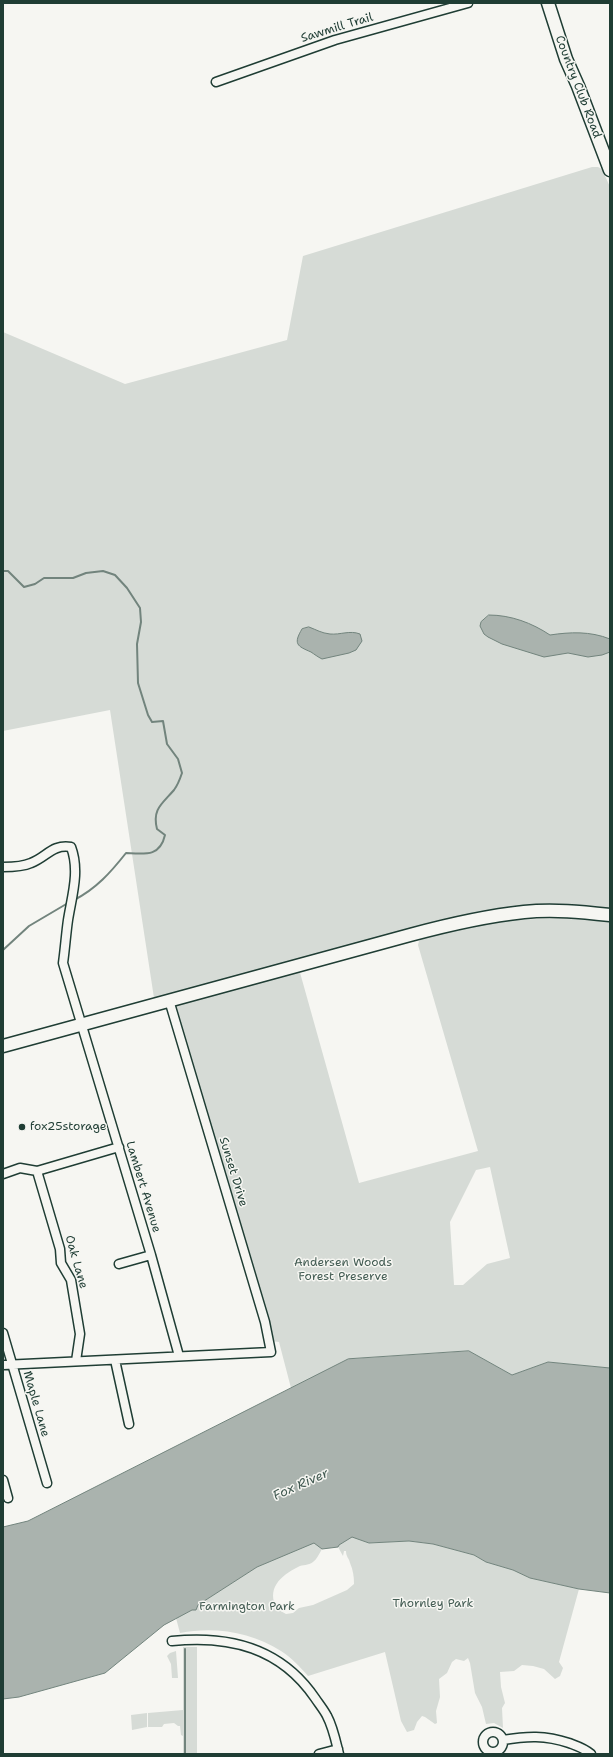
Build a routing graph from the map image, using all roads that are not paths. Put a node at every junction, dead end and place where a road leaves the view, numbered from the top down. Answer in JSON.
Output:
{"nodes":[{"id":1,"x":468,"y":3,"type":"edge"},
{"id":2,"x":548,"y":3,"type":"edge"},
{"id":3,"x":216,"y":82,"type":"dead end"},
{"id":4,"x":610,"y":170,"type":"edge"},
{"id":5,"x":3,"y":867,"type":"edge"},
{"id":6,"x":610,"y":915,"type":"edge"},
{"id":7,"x":169,"y":1000,"type":"junction"},
{"id":8,"x":82,"y":1024,"type":"junction"},
{"id":9,"x":3,"y":1046,"type":"edge"},
{"id":10,"x":119,"y":1147,"type":"junction"},
{"id":11,"x":37,"y":1171,"type":"junction"},
{"id":12,"x":3,"y":1174,"type":"edge"},
{"id":13,"x":151,"y":1255,"type":"junction"},
{"id":14,"x":119,"y":1264,"type":"dead end"},
{"id":15,"x":3,"y":1333,"type":"edge"},
{"id":16,"x":179,"y":1356,"type":"junction"},
{"id":17,"x":115,"y":1360,"type":"junction"},
{"id":18,"x":76,"y":1361,"type":"junction"},
{"id":19,"x":3,"y":1365,"type":"edge"},
{"id":20,"x":12,"y":1365,"type":"junction"},
{"id":21,"x":129,"y":1424,"type":"dead end"},
{"id":22,"x":3,"y":1480,"type":"edge"},
{"id":23,"x":47,"y":1483,"type":"dead end"},
{"id":24,"x":8,"y":1498,"type":"dead end"},
{"id":25,"x":172,"y":1641,"type":"dead end"},
{"id":26,"x":503,"y":1740,"type":"dead end"},
{"id":27,"x":338,"y":1751,"type":"edge"},
{"id":28,"x":320,"y":1754,"type":"edge"},
{"id":29,"x":591,"y":1754,"type":"edge"}],
"edges":[{"from":1,"to":3,"type":"street","name":"Sawmill Trail"},
{"from":2,"to":4,"type":"main road","name":"Country Club Road"},
{"from":5,"to":8,"type":"street","name":"Lambert Avenue"},
{"from":6,"to":7,"type":"main road"},
{"from":7,"to":8,"type":"main road"},
{"from":7,"to":16,"type":"street","name":"Sunset Drive"},
{"from":8,"to":9,"type":"main road"},
{"from":8,"to":10,"type":"street","name":"Lambert Avenue"},
{"from":10,"to":11,"type":"street"},
{"from":10,"to":13,"type":"street","name":"Lambert Avenue"},
{"from":11,"to":12,"type":"street"},
{"from":11,"to":18,"type":"street","name":"Oak Lane"},
{"from":13,"to":14,"type":"street"},
{"from":13,"to":16,"type":"street","name":"Lambert Avenue"},
{"from":15,"to":20,"type":"street","name":"Maple Lane"},
{"from":16,"to":17,"type":"street"},
{"from":17,"to":18,"type":"street"},
{"from":17,"to":21,"type":"street"},
{"from":18,"to":20,"type":"street"},
{"from":19,"to":20,"type":"street"},
{"from":20,"to":23,"type":"street","name":"Maple Lane"},
{"from":22,"to":24,"type":"street"},
{"from":25,"to":27,"type":"street"},
{"from":26,"to":29,"type":"street"},
{"from":27,"to":28,"type":"street"}]}
